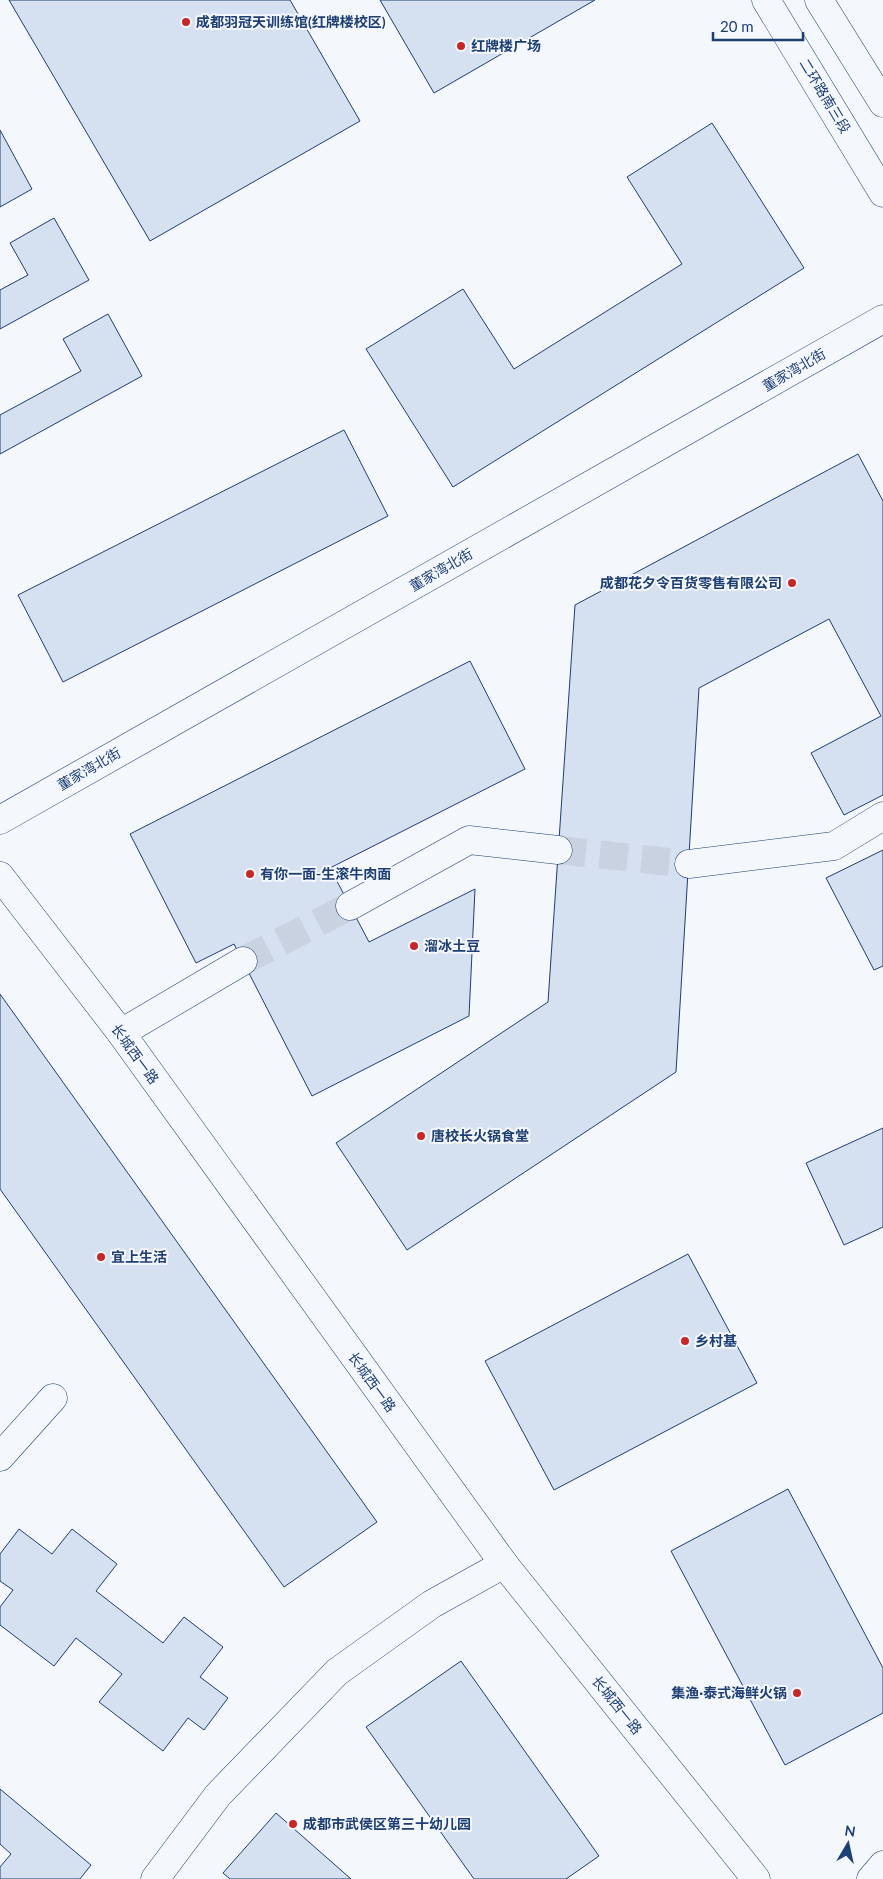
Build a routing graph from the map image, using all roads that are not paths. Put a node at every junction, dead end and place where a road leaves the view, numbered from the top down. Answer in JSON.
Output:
{"nodes":[{"id":1,"x":766,"y":0,"type":"edge"},
{"id":2,"x":819,"y":0,"type":"edge"},
{"id":3,"x":883,"y":103,"type":"edge"},
{"id":4,"x":883,"y":193,"type":"edge"},
{"id":5,"x":883,"y":320,"type":"edge"},
{"id":6,"x":883,"y":816,"type":"edge"},
{"id":7,"x":0,"y":820,"type":"edge"},
{"id":8,"x":558,"y":850,"type":"tunnel mouth"},
{"id":9,"x":689,"y":864,"type":"tunnel mouth"},
{"id":10,"x":0,"y":876,"type":"edge"},
{"id":11,"x":350,"y":906,"type":"tunnel mouth"},
{"id":12,"x":243,"y":961,"type":"tunnel mouth"},
{"id":13,"x":121,"y":1033,"type":"junction"},
{"id":14,"x":53,"y":1398,"type":"dead end"},
{"id":15,"x":0,"y":1457,"type":"edge"},
{"id":16,"x":504,"y":1564,"type":"junction"},
{"id":17,"x":883,"y":1865,"type":"edge"},
{"id":18,"x":155,"y":1879,"type":"edge"},
{"id":19,"x":756,"y":1879,"type":"edge"},
{"id":20,"x":871,"y":1879,"type":"edge"}],
"edges":[{"from":1,"to":4,"type":"main road","name":"二环路南三段"},
{"from":2,"to":3,"type":"main road"},
{"from":5,"to":7,"type":"main road","name":"董家湾北街"},
{"from":6,"to":9,"type":"main road"},
{"from":8,"to":11,"type":"main road"},
{"from":10,"to":13,"type":"main road","name":"长城西一路"},
{"from":12,"to":13,"type":"main road"},
{"from":13,"to":16,"type":"main road","name":"长城西一路"},
{"from":14,"to":15,"type":"main road"},
{"from":16,"to":18,"type":"main road"},
{"from":16,"to":19,"type":"main road","name":"长城西一路"},
{"from":17,"to":20,"type":"main road"}]}
